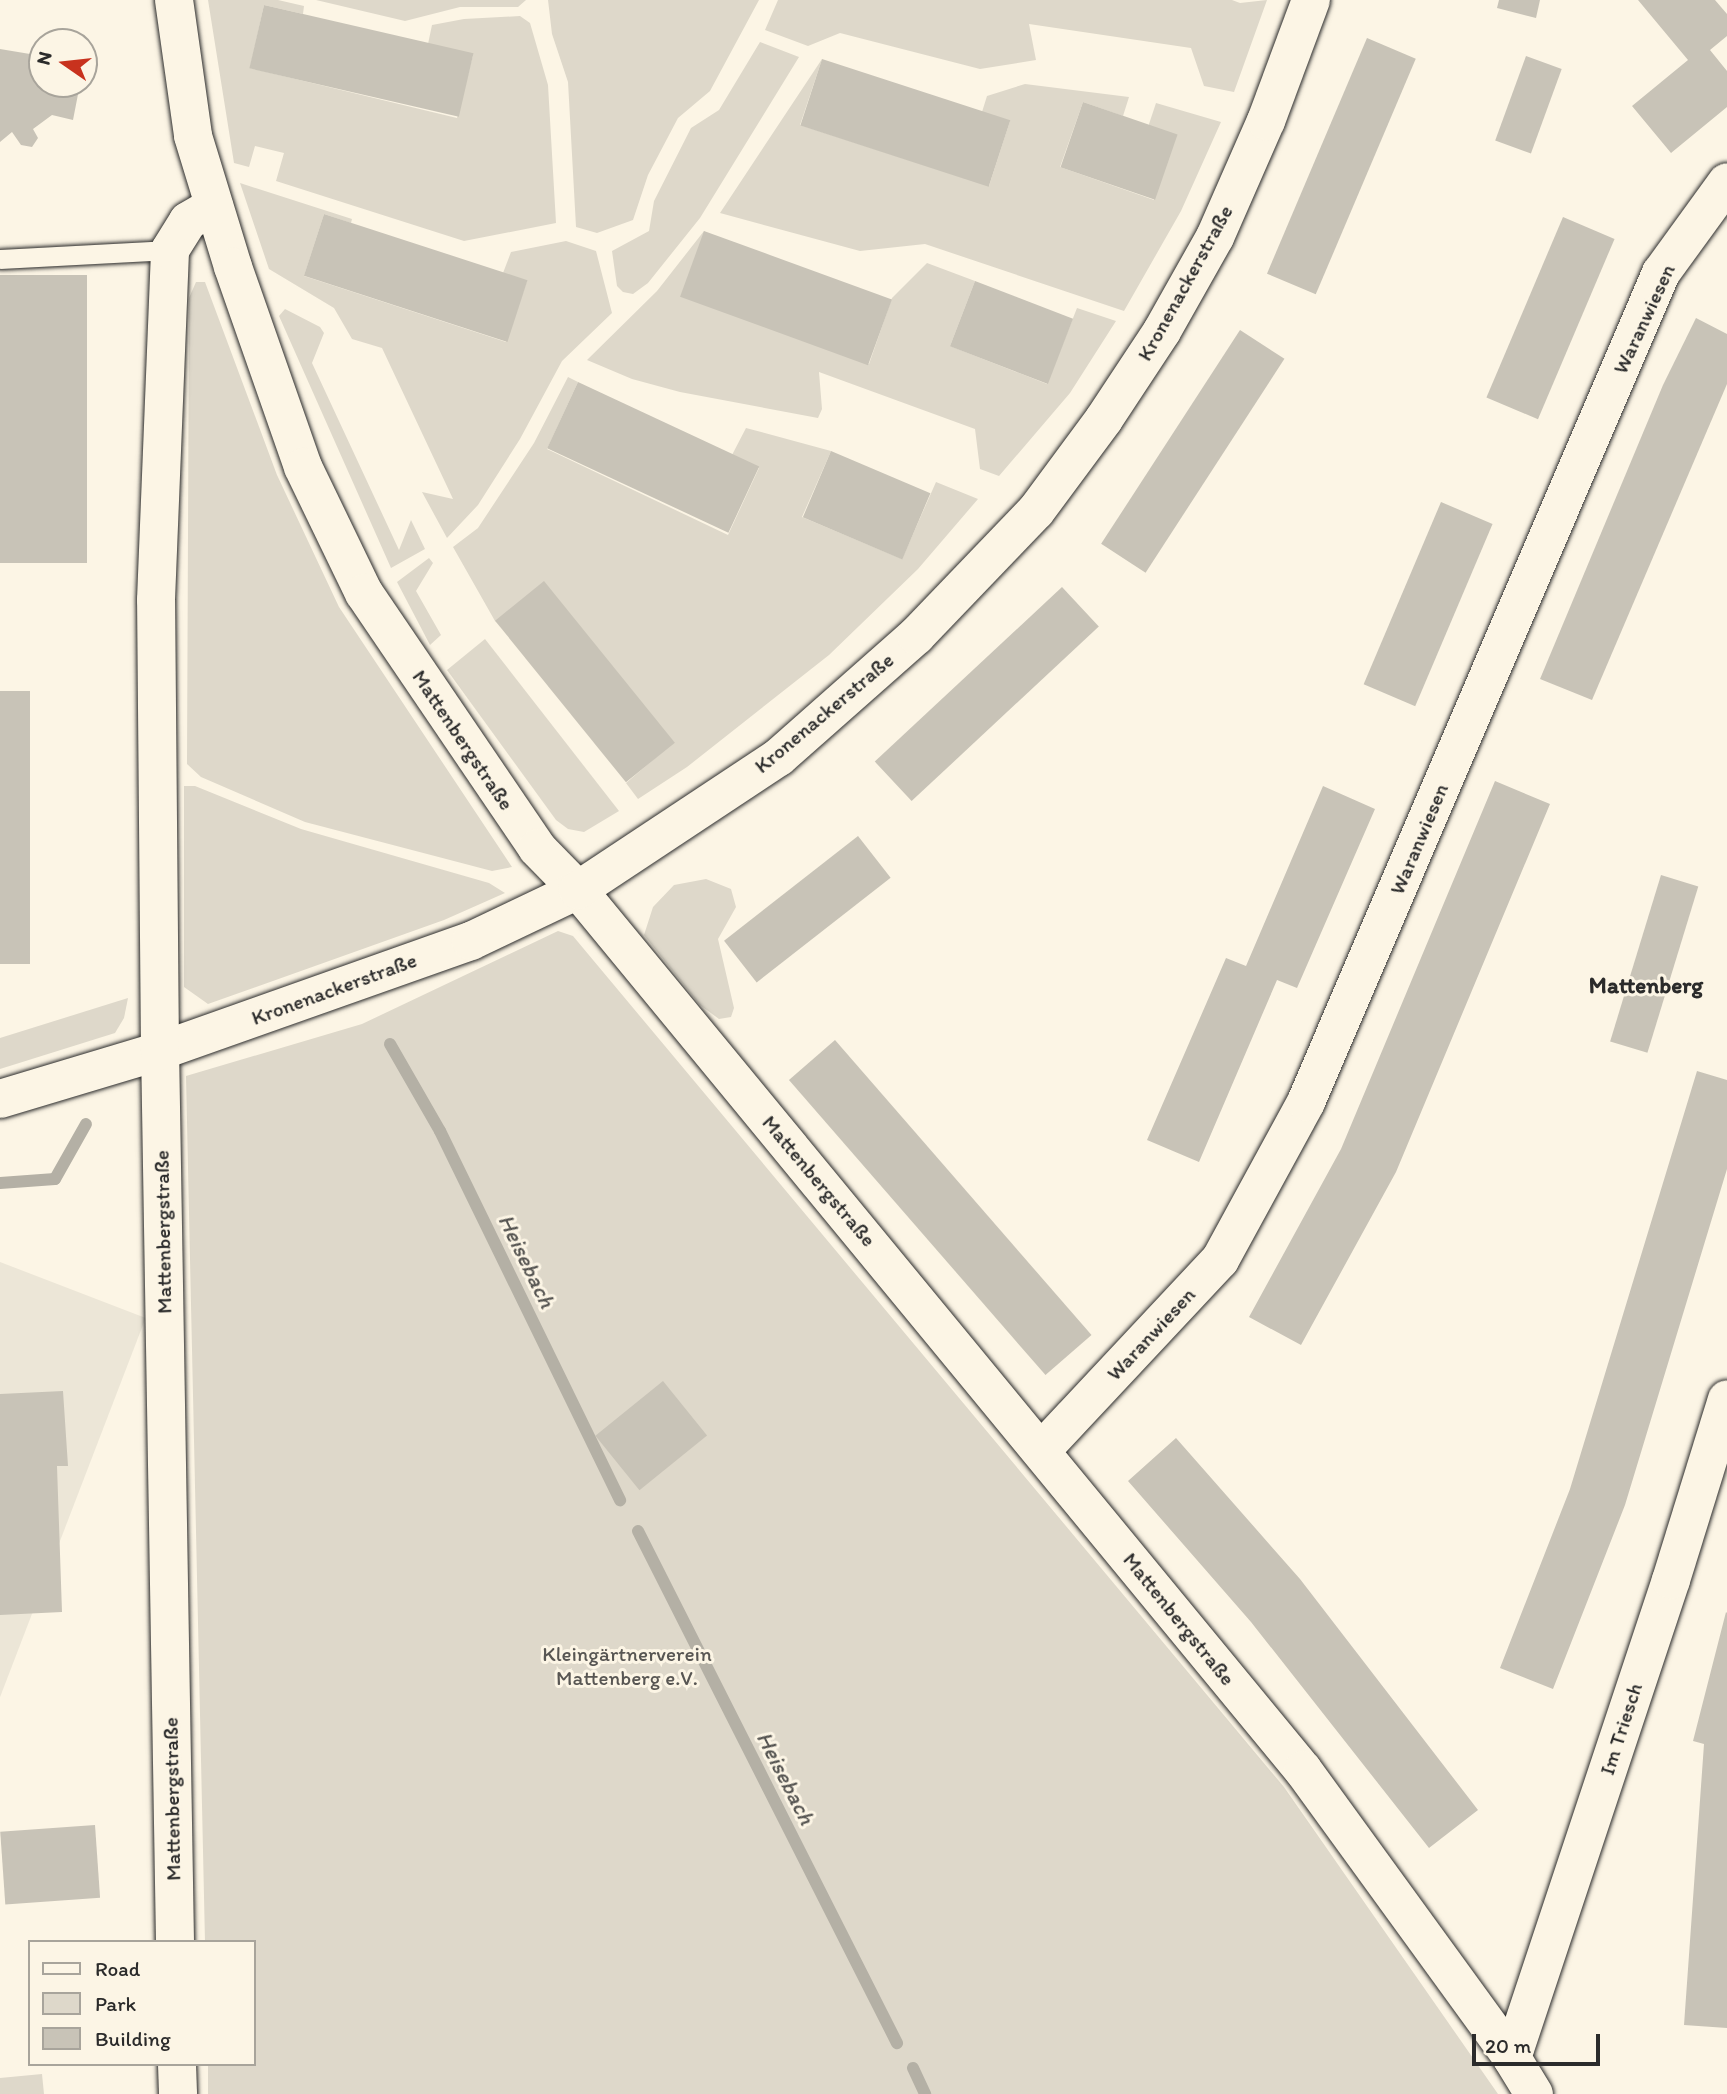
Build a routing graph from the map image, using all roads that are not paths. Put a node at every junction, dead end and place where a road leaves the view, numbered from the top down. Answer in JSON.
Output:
{"nodes":[{"id":1,"x":174,"y":0,"type":"edge"},
{"id":2,"x":1311,"y":0,"type":"edge"},
{"id":3,"x":1727,"y":183,"type":"edge"},
{"id":4,"x":214,"y":206,"type":"junction"},
{"id":5,"x":170,"y":250,"type":"junction"},
{"id":6,"x":0,"y":260,"type":"edge"},
{"id":7,"x":578,"y":890,"type":"junction"},
{"id":8,"x":159,"y":1051,"type":"junction"},
{"id":9,"x":0,"y":1100,"type":"edge"},
{"id":10,"x":1727,"y":1399,"type":"edge"},
{"id":11,"x":1041,"y":1451,"type":"junction"},
{"id":12,"x":175,"y":1940,"type":"edge"},
{"id":13,"x":1512,"y":2058,"type":"junction"},
{"id":14,"x":177,"y":2066,"type":"edge"},
{"id":15,"x":178,"y":2094,"type":"edge"},
{"id":16,"x":1534,"y":2094,"type":"edge"}],
"edges":[{"from":1,"to":4,"type":"street","name":"Mattenbergstraße"},
{"from":2,"to":7,"type":"street","name":"Kronenackerstraße"},
{"from":3,"to":11,"type":"street","name":"Waranwiesen"},
{"from":4,"to":5,"type":"street","name":"Mattenbergstraße"},
{"from":4,"to":7,"type":"street","name":"Mattenbergstraße"},
{"from":5,"to":6,"type":"lane"},
{"from":5,"to":8,"type":"street","name":"Mattenbergstraße"},
{"from":7,"to":8,"type":"street","name":"Kronenackerstraße"},
{"from":7,"to":11,"type":"street","name":"Mattenbergstraße"},
{"from":8,"to":9,"type":"street","name":"Kronenackerstraße"},
{"from":8,"to":12,"type":"street","name":"Mattenbergstraße"},
{"from":10,"to":13,"type":"street","name":"Im Triesch"},
{"from":11,"to":13,"type":"street","name":"Mattenbergstraße"},
{"from":13,"to":16,"type":"street","name":"Mattenbergstraße"},
{"from":14,"to":15,"type":"street"}]}
